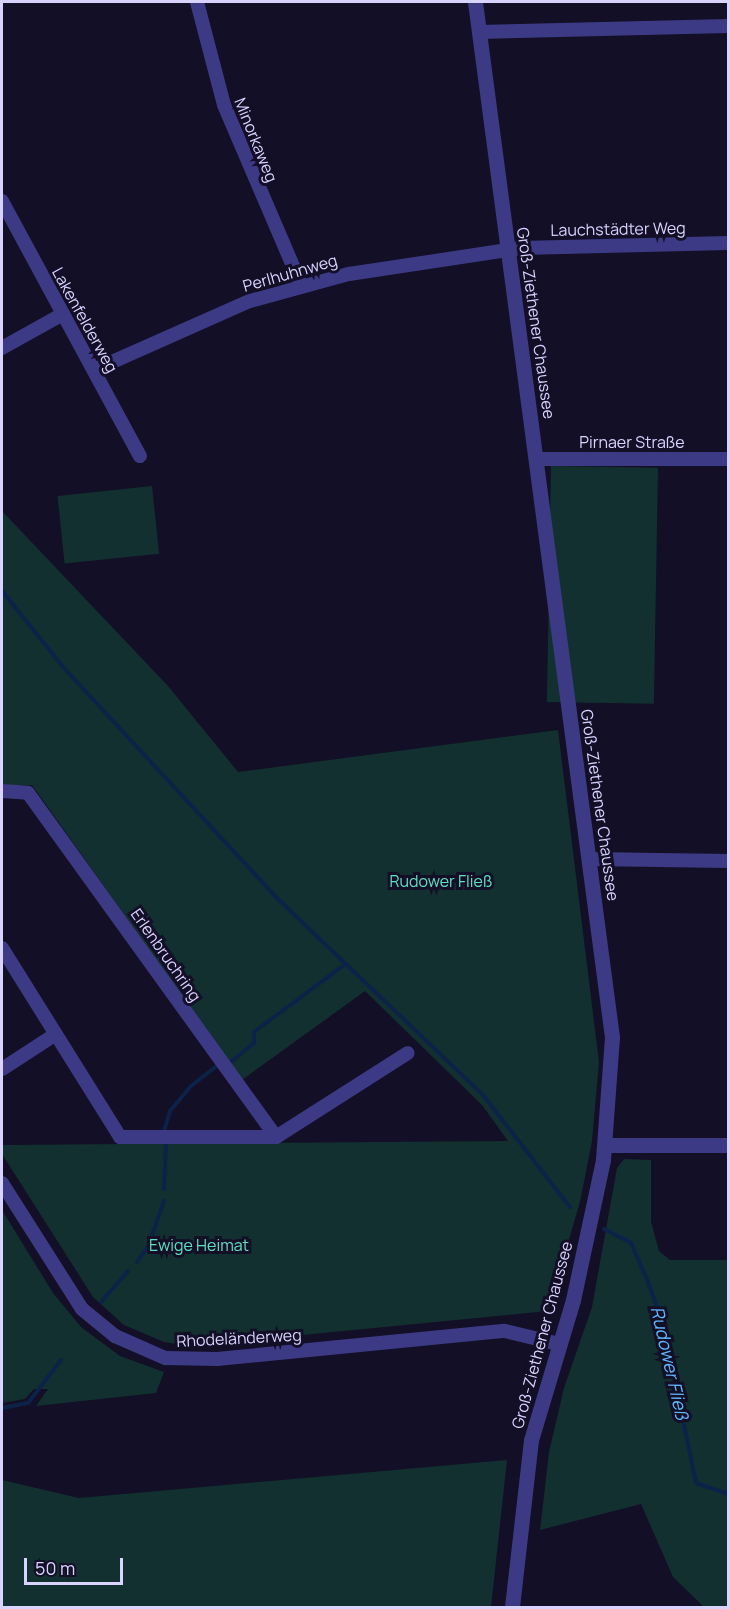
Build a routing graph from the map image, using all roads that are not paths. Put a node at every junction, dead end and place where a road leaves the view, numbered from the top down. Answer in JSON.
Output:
{"nodes":[{"id":1,"x":197,"y":2,"type":"edge"},
{"id":2,"x":475,"y":2,"type":"edge"},
{"id":3,"x":729,"y":26,"type":"edge"},
{"id":4,"x":480,"y":32,"type":"junction"},
{"id":5,"x":2,"y":201,"type":"edge"},
{"id":6,"x":729,"y":243,"type":"edge"},
{"id":7,"x":508,"y":249,"type":"junction"},
{"id":8,"x":301,"y":285,"type":"junction"},
{"id":9,"x":63,"y":314,"type":"junction"},
{"id":10,"x":2,"y":348,"type":"edge"},
{"id":11,"x":94,"y":370,"type":"junction"},
{"id":12,"x":140,"y":456,"type":"dead end"},
{"id":13,"x":536,"y":459,"type":"junction"},
{"id":14,"x":729,"y":459,"type":"edge"},
{"id":15,"x":2,"y":791,"type":"edge"},
{"id":16,"x":589,"y":859,"type":"junction"},
{"id":17,"x":729,"y":861,"type":"edge"},
{"id":18,"x":2,"y":948,"type":"edge"},
{"id":19,"x":56,"y":1034,"type":"junction"},
{"id":20,"x":408,"y":1053,"type":"dead end"},
{"id":21,"x":2,"y":1069,"type":"edge"},
{"id":22,"x":276,"y":1137,"type":"junction"},
{"id":23,"x":605,"y":1145,"type":"junction"},
{"id":24,"x":729,"y":1145,"type":"edge"},
{"id":25,"x":2,"y":1183,"type":"edge"},
{"id":26,"x":559,"y":1344,"type":"junction"},
{"id":27,"x":512,"y":1608,"type":"edge"}],
"edges":[{"from":1,"to":8,"type":"street","name":"Minorkaweg"},
{"from":2,"to":4,"type":"street","name":"Groß-Ziethener Chaussee"},
{"from":3,"to":4,"type":"street"},
{"from":4,"to":7,"type":"street","name":"Groß-Ziethener Chaussee"},
{"from":5,"to":9,"type":"street","name":"Lakenfelderweg"},
{"from":6,"to":7,"type":"street","name":"Lauchstädter Weg"},
{"from":7,"to":8,"type":"street","name":"Perlhuhnweg"},
{"from":7,"to":13,"type":"street","name":"Groß-Ziethener Chaussee"},
{"from":8,"to":11,"type":"street","name":"Perlhuhnweg"},
{"from":9,"to":10,"type":"street"},
{"from":9,"to":11,"type":"street","name":"Lakenfelderweg"},
{"from":11,"to":12,"type":"street","name":"Lakenfelderweg"},
{"from":13,"to":14,"type":"street","name":"Pirnaer Straße"},
{"from":13,"to":16,"type":"street","name":"Groß-Ziethener Chaussee"},
{"from":15,"to":22,"type":"street","name":"Erlenbruchring"},
{"from":16,"to":17,"type":"street"},
{"from":16,"to":23,"type":"street","name":"Groß-Ziethener Chaussee"},
{"from":18,"to":19,"type":"street"},
{"from":19,"to":21,"type":"street"},
{"from":19,"to":22,"type":"street"},
{"from":20,"to":22,"type":"street"},
{"from":23,"to":24,"type":"street"},
{"from":23,"to":26,"type":"street","name":"Groß-Ziethener Chaussee"},
{"from":25,"to":26,"type":"street","name":"Rhodeländerweg"},
{"from":26,"to":27,"type":"street","name":"Groß-Ziethener Chaussee"}]}
